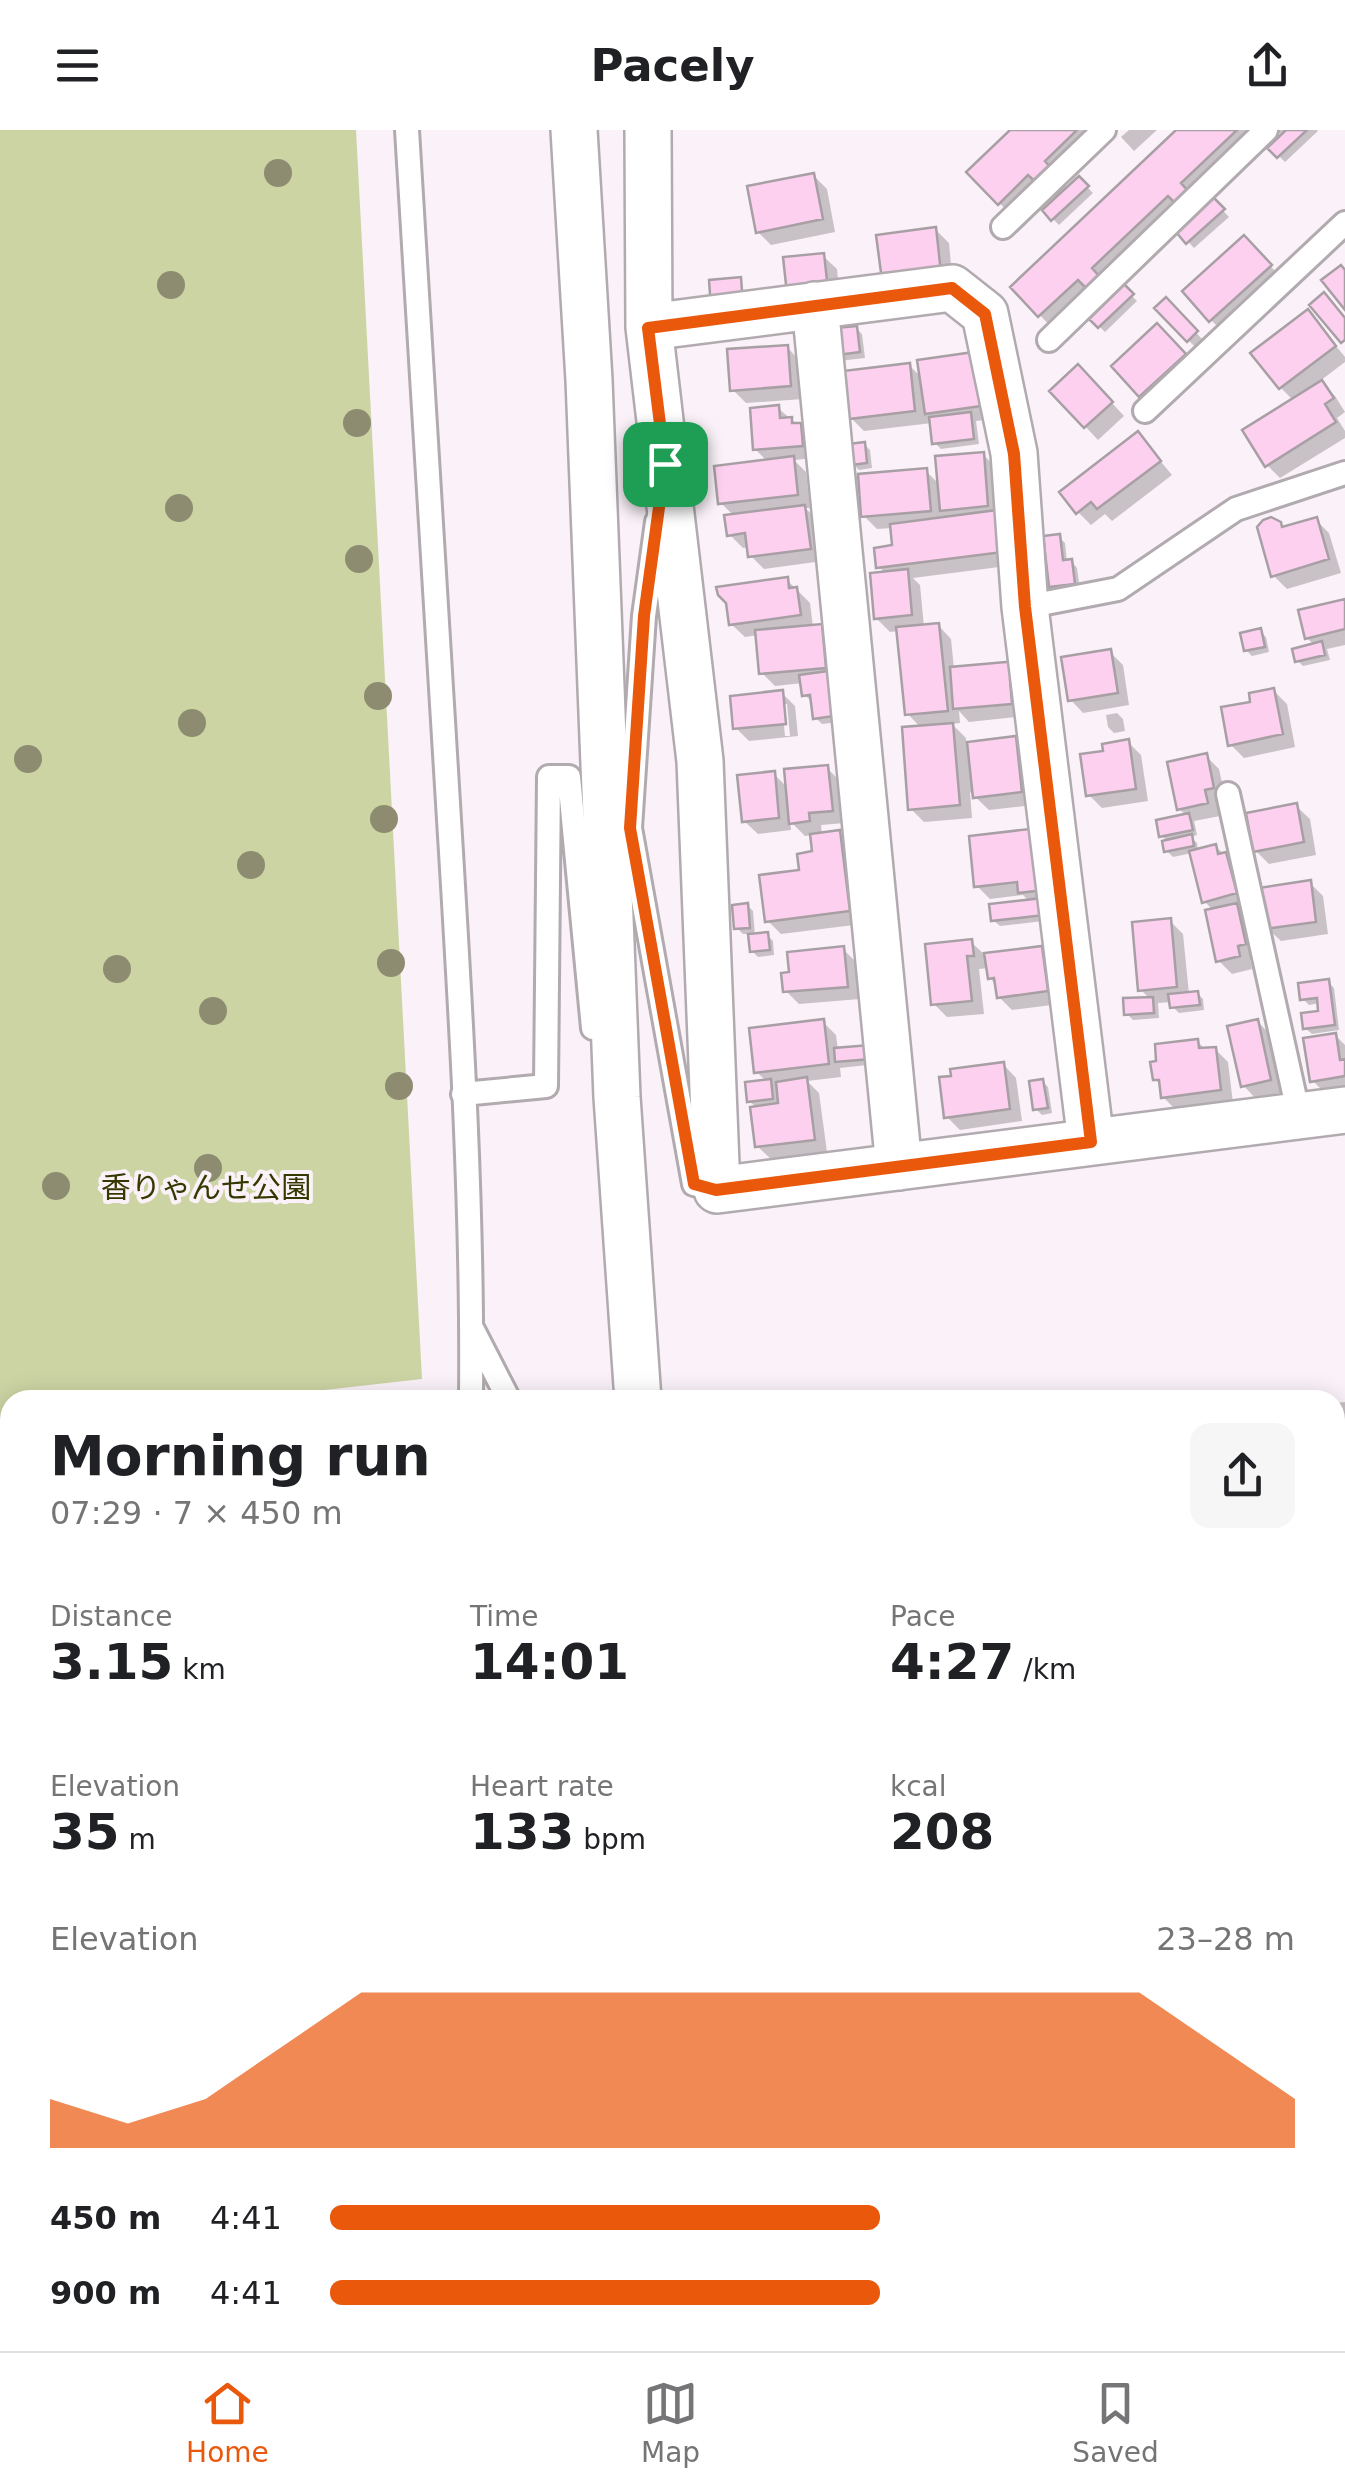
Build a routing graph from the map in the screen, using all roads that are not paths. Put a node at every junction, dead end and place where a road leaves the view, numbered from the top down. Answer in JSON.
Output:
{"nodes":[{"id":1,"x":407,"y":130,"type":"edge"},
{"id":2,"x":574,"y":130,"type":"edge"},
{"id":3,"x":648,"y":130,"type":"edge"},
{"id":4,"x":1104,"y":130,"type":"edge"},
{"id":5,"x":1266,"y":130,"type":"edge"},
{"id":6,"x":1345,"y":223,"type":"edge"},
{"id":7,"x":1003,"y":227,"type":"dead end"},
{"id":8,"x":815,"y":305,"type":"junction"},
{"id":9,"x":648,"y":328,"type":"junction"},
{"id":10,"x":1049,"y":340,"type":"dead end"},
{"id":11,"x":1145,"y":412,"type":"dead end"},
{"id":12,"x":665,"y":464,"type":"junction"},
{"id":13,"x":1345,"y":473,"type":"edge"},
{"id":14,"x":1025,"y":607,"type":"junction"},
{"id":15,"x":1228,"y":794,"type":"dead end"},
{"id":16,"x":619,"y":829,"type":"junction"},
{"id":17,"x":463,"y":1094,"type":"junction"},
{"id":18,"x":617,"y":1097,"type":"junction"},
{"id":19,"x":1345,"y":1110,"type":"edge"},
{"id":20,"x":1299,"y":1116,"type":"junction"},
{"id":21,"x":1091,"y":1142,"type":"junction"},
{"id":22,"x":899,"y":1167,"type":"junction"},
{"id":23,"x":716,"y":1190,"type":"junction"},
{"id":24,"x":472,"y":1327,"type":"junction"},
{"id":25,"x":471,"y":1390,"type":"edge"},
{"id":26,"x":504,"y":1390,"type":"edge"},
{"id":27,"x":637,"y":1390,"type":"edge"}],
"edges":[{"from":1,"to":17,"type":"lane"},
{"from":2,"to":16,"type":"street"},
{"from":3,"to":9,"type":"street"},
{"from":4,"to":7,"type":"lane"},
{"from":5,"to":10,"type":"lane"},
{"from":6,"to":11,"type":"lane"},
{"from":8,"to":9,"type":"street"},
{"from":8,"to":14,"type":"street"},
{"from":8,"to":22,"type":"street"},
{"from":9,"to":12,"type":"street"},
{"from":12,"to":16,"type":"lane"},
{"from":12,"to":23,"type":"street"},
{"from":13,"to":14,"type":"lane"},
{"from":14,"to":21,"type":"street"},
{"from":15,"to":20,"type":"lane"},
{"from":16,"to":18,"type":"street"},
{"from":16,"to":23,"type":"lane"},
{"from":17,"to":18,"type":"lane"},
{"from":17,"to":24,"type":"lane"},
{"from":18,"to":27,"type":"street"},
{"from":19,"to":20,"type":"street"},
{"from":20,"to":21,"type":"street"},
{"from":21,"to":22,"type":"street"},
{"from":22,"to":23,"type":"street"},
{"from":24,"to":25,"type":"lane"},
{"from":24,"to":26,"type":"lane"}]}
